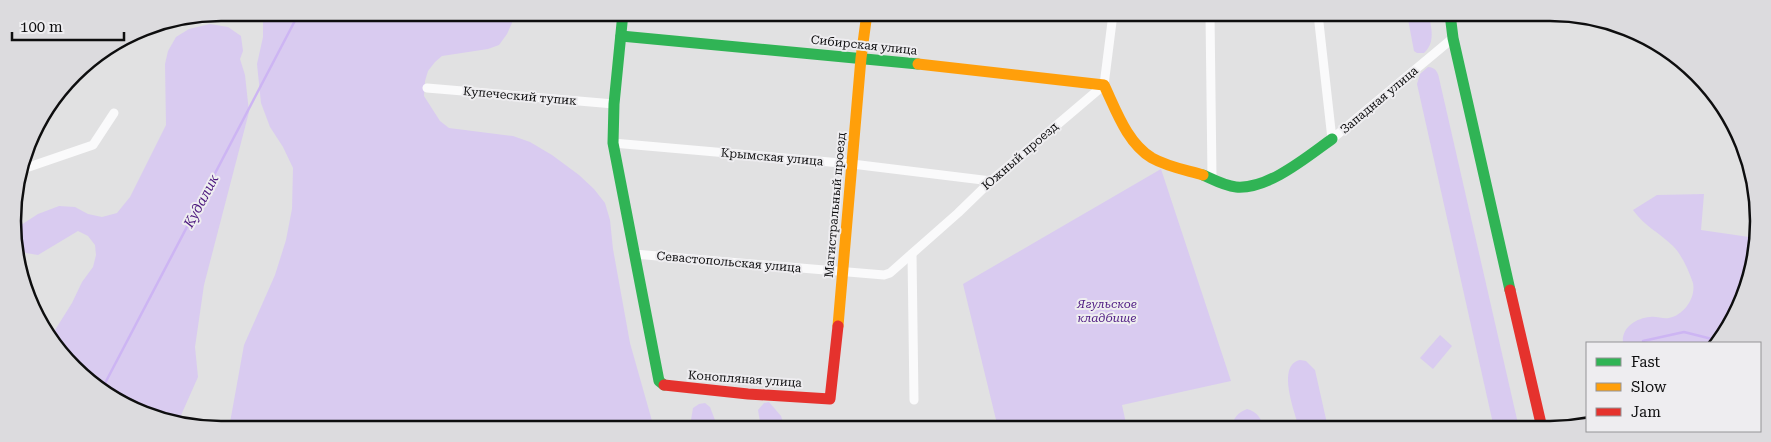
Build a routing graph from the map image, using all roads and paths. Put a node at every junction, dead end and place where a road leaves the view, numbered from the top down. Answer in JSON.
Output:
{"nodes":[{"id":1,"x":622,"y":21,"type":"edge"},
{"id":2,"x":866,"y":21,"type":"edge"},
{"id":3,"x":1111,"y":21,"type":"edge"},
{"id":4,"x":1210,"y":21,"type":"edge"},
{"id":5,"x":1319,"y":21,"type":"edge"},
{"id":6,"x":1451,"y":21,"type":"edge"},
{"id":7,"x":621,"y":36,"type":"junction"},
{"id":8,"x":1453,"y":38,"type":"junction"},
{"id":9,"x":861,"y":58,"type":"junction"},
{"id":10,"x":1104,"y":84,"type":"junction"},
{"id":11,"x":427,"y":88,"type":"dead end"},
{"id":12,"x":614,"y":104,"type":"junction"},
{"id":13,"x":114,"y":112,"type":"dead end"},
{"id":14,"x":1332,"y":139,"type":"junction"},
{"id":15,"x":612,"y":143,"type":"junction"},
{"id":16,"x":852,"y":164,"type":"junction"},
{"id":17,"x":29,"y":167,"type":"edge"},
{"id":18,"x":1212,"y":178,"type":"junction"},
{"id":19,"x":991,"y":181,"type":"junction"},
{"id":20,"x":634,"y":254,"type":"junction"},
{"id":21,"x":912,"y":254,"type":"junction"},
{"id":22,"x":843,"y":273,"type":"junction"},
{"id":23,"x":884,"y":275,"type":"joint"},
{"id":24,"x":830,"y":399,"type":"joint"},
{"id":25,"x":914,"y":400,"type":"dead end"},
{"id":26,"x":1540,"y":421,"type":"edge"}],
"edges":[{"from":1,"to":7,"type":"street"},
{"from":2,"to":9,"type":"street","name":"Магистральный проезд"},
{"from":3,"to":10,"type":"street"},
{"from":4,"to":18,"type":"street"},
{"from":5,"to":14,"type":"street","name":"Западная улица"},
{"from":6,"to":8,"type":"street"},
{"from":7,"to":9,"type":"street","name":"Сибирская улица"},
{"from":7,"to":12,"type":"street"},
{"from":8,"to":14,"type":"street","name":"Западная улица"},
{"from":8,"to":26,"type":"street"},
{"from":9,"to":10,"type":"street","name":"Сибирская улица"},
{"from":9,"to":16,"type":"street","name":"Магистральный проезд"},
{"from":10,"to":18,"type":"street"},
{"from":10,"to":19,"type":"street","name":"Южный проезд"},
{"from":11,"to":12,"type":"street","name":"Купеческий тупик"},
{"from":12,"to":15,"type":"street"},
{"from":13,"to":17,"type":"street"},
{"from":14,"to":18,"type":"street"},
{"from":15,"to":16,"type":"street","name":"Крымская улица"},
{"from":15,"to":20,"type":"street"},
{"from":16,"to":19,"type":"street","name":"Крымская улица"},
{"from":16,"to":22,"type":"street","name":"Магистральный проезд"},
{"from":19,"to":21,"type":"street","name":"Южный проезд"},
{"from":20,"to":22,"type":"street","name":"Севастопольская улица"},
{"from":20,"to":24,"type":"street","name":"Конопляная улица"},
{"from":21,"to":23,"type":"street","name":"Южный проезд"},
{"from":21,"to":25,"type":"street"},
{"from":22,"to":23,"type":"street","name":"Севастопольская улица"},
{"from":22,"to":24,"type":"street","name":"Магистральный проезд"}]}
